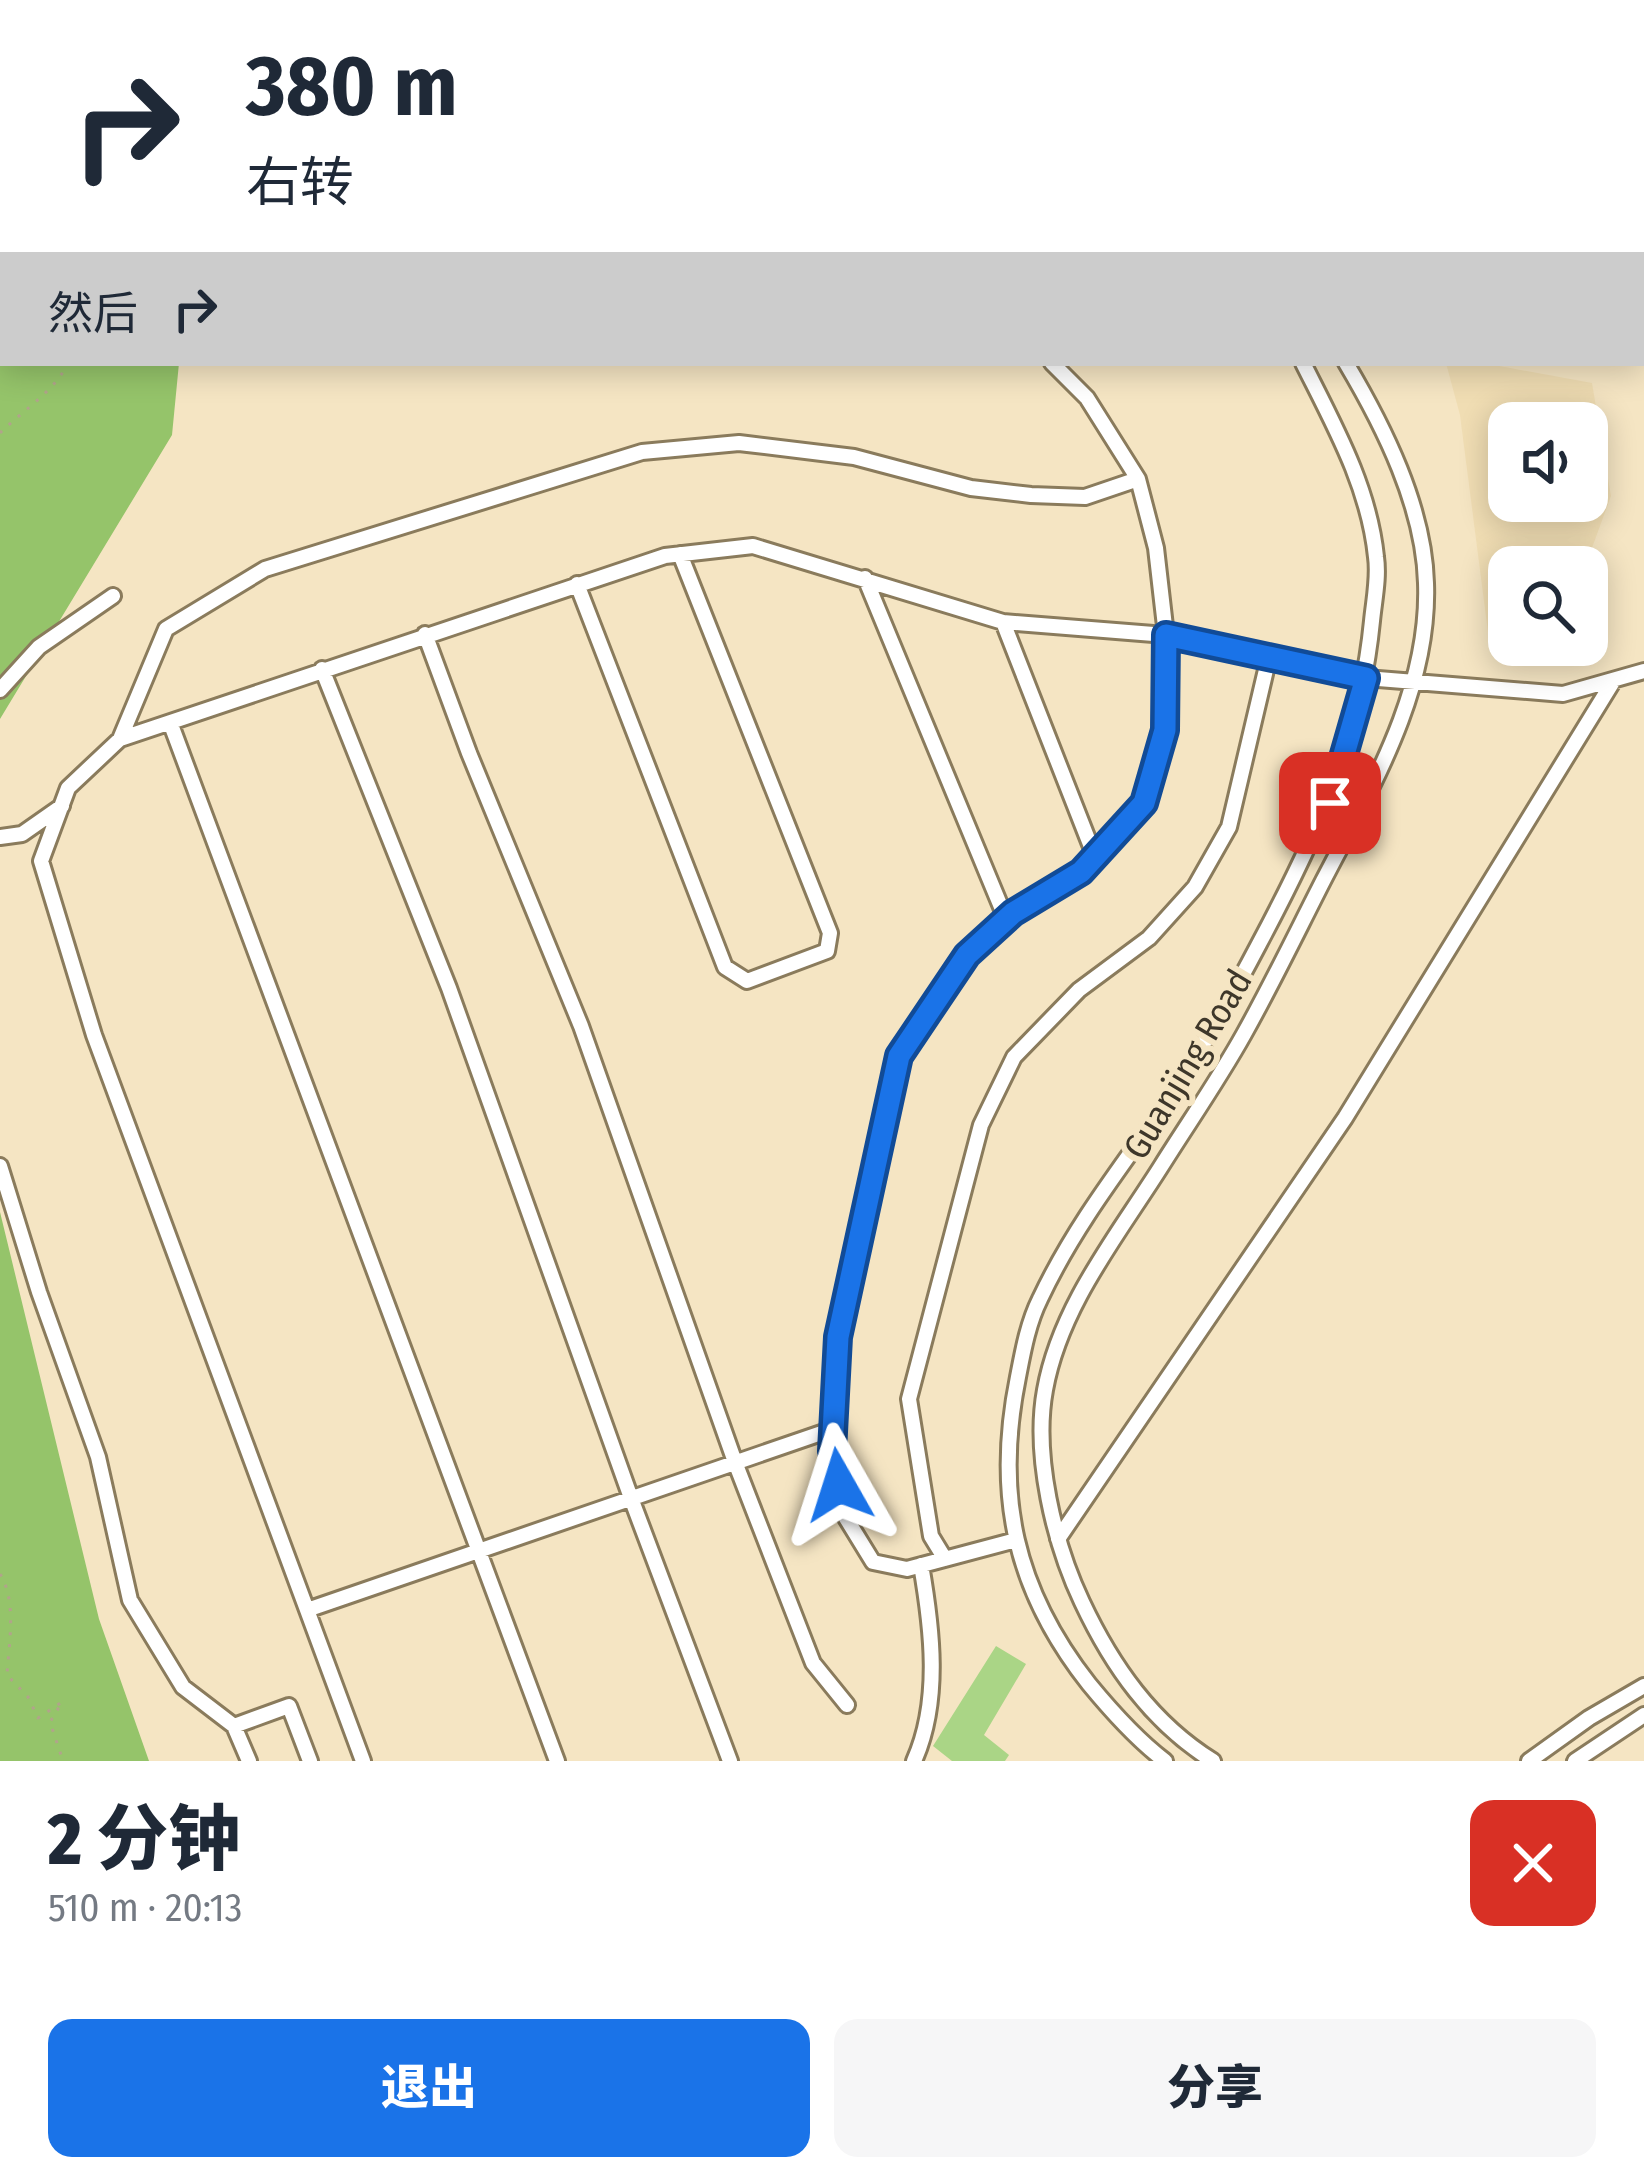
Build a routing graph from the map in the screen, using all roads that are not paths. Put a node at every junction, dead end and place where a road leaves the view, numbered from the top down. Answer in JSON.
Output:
{"nodes":[{"id":1,"x":1055,"y":366,"type":"edge"},
{"id":2,"x":1304,"y":366,"type":"edge"},
{"id":3,"x":1348,"y":366,"type":"edge"},
{"id":4,"x":1138,"y":479,"type":"junction"},
{"id":5,"x":680,"y":554,"type":"junction"},
{"id":6,"x":865,"y":578,"type":"junction"},
{"id":7,"x":577,"y":584,"type":"junction"},
{"id":8,"x":113,"y":596,"type":"dead end"},
{"id":9,"x":1003,"y":622,"type":"junction"},
{"id":10,"x":425,"y":634,"type":"junction"},
{"id":11,"x":1166,"y":635,"type":"junction"},
{"id":12,"x":1269,"y":657,"type":"junction"},
{"id":13,"x":322,"y":669,"type":"junction"},
{"id":14,"x":1644,"y":671,"type":"edge"},
{"id":15,"x":1366,"y":678,"type":"junction"},
{"id":16,"x":1614,"y":680,"type":"junction"},
{"id":17,"x":1413,"y":683,"type":"junction"},
{"id":18,"x":0,"y":690,"type":"edge"},
{"id":19,"x":170,"y":722,"type":"junction"},
{"id":20,"x":120,"y":739,"type":"junction"},
{"id":21,"x":62,"y":806,"type":"junction"},
{"id":22,"x":0,"y":837,"type":"edge"},
{"id":23,"x":1095,"y":857,"type":"junction"},
{"id":24,"x":1006,"y":920,"type":"junction"},
{"id":25,"x":0,"y":1166,"type":"edge"},
{"id":26,"x":833,"y":1429,"type":"junction"},
{"id":27,"x":736,"y":1462,"type":"junction"},
{"id":28,"x":631,"y":1498,"type":"junction"},
{"id":29,"x":1058,"y":1539,"type":"junction"},
{"id":30,"x":1016,"y":1540,"type":"junction"},
{"id":31,"x":478,"y":1551,"type":"junction"},
{"id":32,"x":945,"y":1559,"type":"junction"},
{"id":33,"x":921,"y":1565,"type":"junction"},
{"id":34,"x":307,"y":1610,"type":"junction"},
{"id":35,"x":1644,"y":1686,"type":"edge"},
{"id":36,"x":847,"y":1705,"type":"dead end"},
{"id":37,"x":1644,"y":1714,"type":"edge"},
{"id":38,"x":234,"y":1726,"type":"junction"},
{"id":39,"x":249,"y":1761,"type":"edge"},
{"id":40,"x":310,"y":1761,"type":"edge"},
{"id":41,"x":363,"y":1761,"type":"edge"},
{"id":42,"x":557,"y":1761,"type":"edge"},
{"id":43,"x":730,"y":1761,"type":"edge"},
{"id":44,"x":914,"y":1761,"type":"edge"},
{"id":45,"x":1165,"y":1761,"type":"edge"},
{"id":46,"x":1213,"y":1761,"type":"edge"},
{"id":47,"x":1529,"y":1761,"type":"edge"},
{"id":48,"x":1575,"y":1761,"type":"edge"}],
"edges":[{"from":1,"to":4,"type":"street"},
{"from":2,"to":15,"type":"street","name":"Guanjing Road"},
{"from":3,"to":17,"type":"street","name":"Guanjing Road"},
{"from":4,"to":11,"type":"street"},
{"from":4,"to":20,"type":"street"},
{"from":5,"to":6,"type":"street"},
{"from":5,"to":7,"type":"street"},
{"from":5,"to":7,"type":"street"},
{"from":6,"to":9,"type":"street"},
{"from":6,"to":24,"type":"street"},
{"from":7,"to":10,"type":"street"},
{"from":8,"to":18,"type":"street"},
{"from":9,"to":11,"type":"street"},
{"from":9,"to":23,"type":"street"},
{"from":10,"to":13,"type":"street"},
{"from":10,"to":27,"type":"street"},
{"from":11,"to":12,"type":"street"},
{"from":11,"to":23,"type":"street"},
{"from":12,"to":15,"type":"street"},
{"from":12,"to":32,"type":"street"},
{"from":13,"to":19,"type":"street"},
{"from":13,"to":28,"type":"street"},
{"from":14,"to":16,"type":"street"},
{"from":15,"to":17,"type":"street"},
{"from":15,"to":30,"type":"street","name":"Guanjing Road"},
{"from":16,"to":17,"type":"street"},
{"from":16,"to":29,"type":"street"},
{"from":17,"to":29,"type":"street","name":"Guanjing Road"},
{"from":19,"to":20,"type":"street"},
{"from":19,"to":31,"type":"street"},
{"from":20,"to":21,"type":"street"},
{"from":21,"to":22,"type":"street"},
{"from":21,"to":34,"type":"street"},
{"from":23,"to":24,"type":"street"},
{"from":24,"to":26,"type":"street"},
{"from":25,"to":38,"type":"street"},
{"from":26,"to":27,"type":"street"},
{"from":26,"to":33,"type":"street"},
{"from":27,"to":28,"type":"street"},
{"from":27,"to":36,"type":"street"},
{"from":28,"to":31,"type":"street"},
{"from":28,"to":43,"type":"street"},
{"from":29,"to":46,"type":"street","name":"Guanjing Road"},
{"from":30,"to":32,"type":"street"},
{"from":30,"to":45,"type":"street","name":"Guanjing Road"},
{"from":31,"to":34,"type":"street"},
{"from":31,"to":42,"type":"street"},
{"from":32,"to":33,"type":"street"},
{"from":33,"to":44,"type":"street"},
{"from":34,"to":41,"type":"street"},
{"from":35,"to":47,"type":"street"},
{"from":37,"to":48,"type":"street"},
{"from":38,"to":39,"type":"street"},
{"from":38,"to":40,"type":"street"}]}
